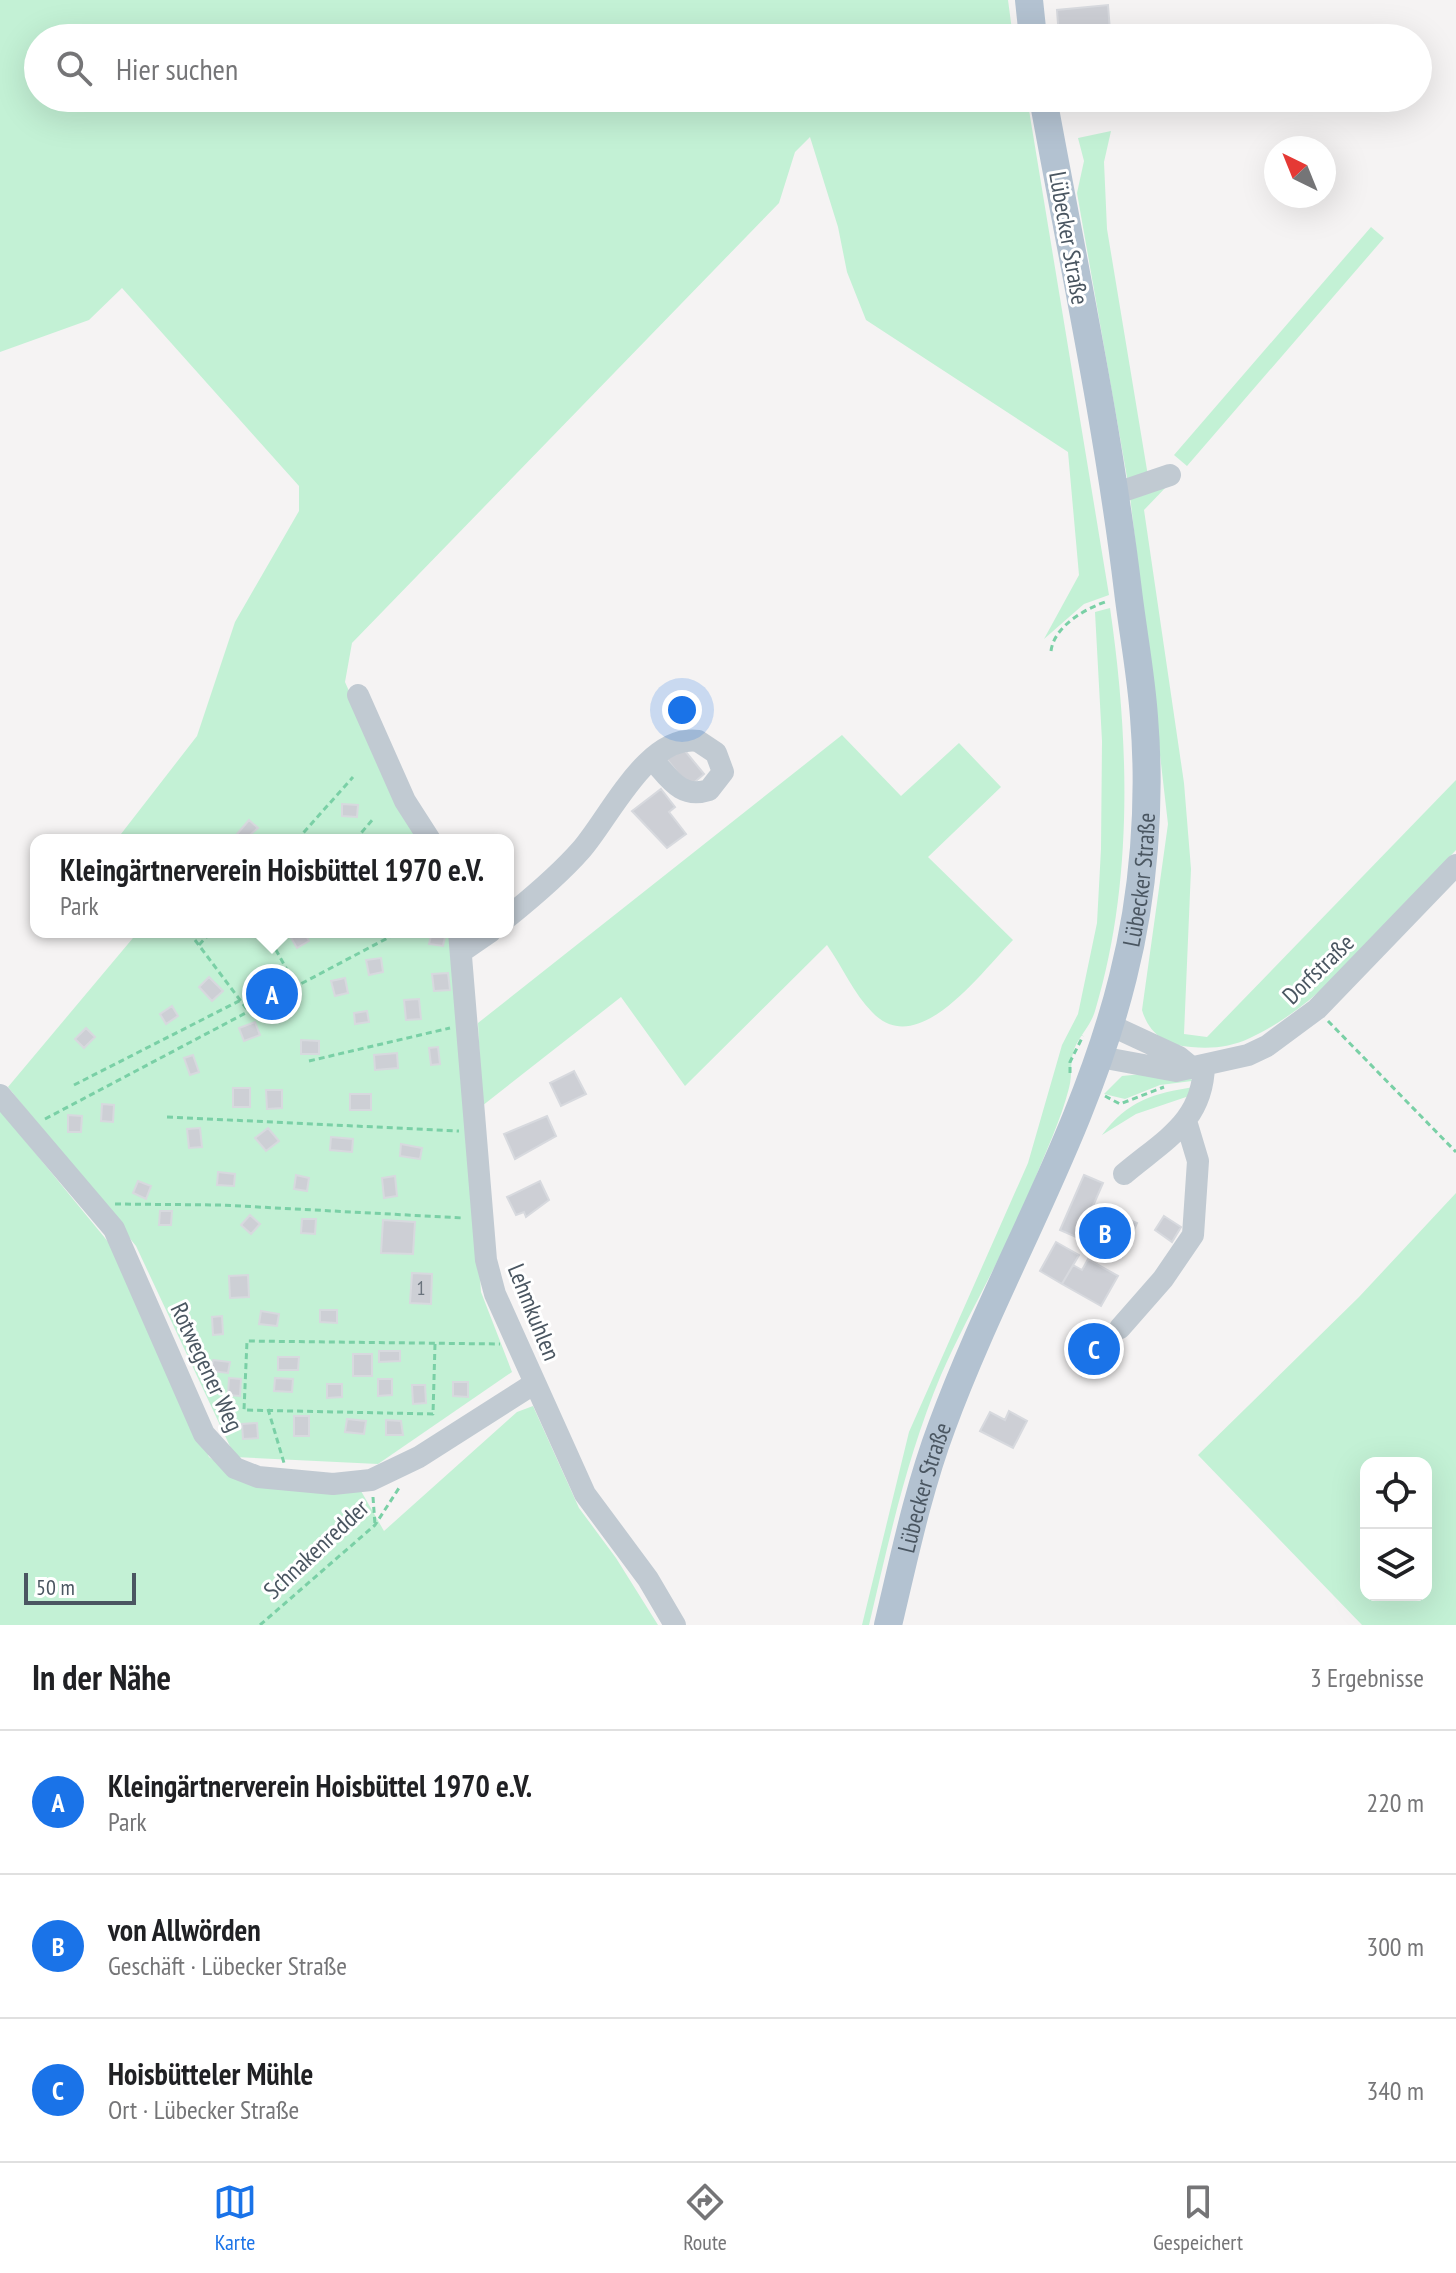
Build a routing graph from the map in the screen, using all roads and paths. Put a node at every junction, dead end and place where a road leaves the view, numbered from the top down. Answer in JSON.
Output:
{"nodes":[{"id":1,"x":1029,"y":0,"type":"edge"},
{"id":2,"x":1032,"y":24,"type":"edge"},
{"id":3,"x":1046,"y":112,"type":"edge"},
{"id":4,"x":1170,"y":475,"type":"dead end"},
{"id":5,"x":1117,"y":493,"type":"junction"},
{"id":6,"x":1128,"y":596,"type":"junction"},
{"id":7,"x":1051,"y":651,"type":"dead end"},
{"id":8,"x":358,"y":695,"type":"dead end"},
{"id":9,"x":653,"y":760,"type":"dead end"},
{"id":10,"x":353,"y":777,"type":"dead end"},
{"id":11,"x":374,"y":818,"type":"dead end"},
{"id":12,"x":302,"y":834,"type":"edge"},
{"id":13,"x":360,"y":834,"type":"edge"},
{"id":14,"x":426,"y":834,"type":"edge"},
{"id":15,"x":1456,"y":865,"type":"edge"},
{"id":16,"x":514,"y":912,"type":"edge"},
{"id":17,"x":194,"y":938,"type":"edge"},
{"id":18,"x":205,"y":938,"type":"edge"},
{"id":19,"x":271,"y":938,"type":"edge"},
{"id":20,"x":388,"y":938,"type":"edge"},
{"id":21,"x":460,"y":942,"type":"edge"},
{"id":22,"x":199,"y":945,"type":"junction"},
{"id":23,"x":290,"y":975,"type":"junction"},
{"id":24,"x":296,"y":986,"type":"junction"},
{"id":25,"x":240,"y":1000,"type":"junction"},
{"id":26,"x":1317,"y":1009,"type":"junction"},
{"id":27,"x":249,"y":1012,"type":"junction"},
{"id":28,"x":469,"y":1025,"type":"junction"},
{"id":29,"x":1097,"y":1029,"type":"junction"},
{"id":30,"x":1100,"y":1057,"type":"junction"},
{"id":31,"x":309,"y":1061,"type":"dead end"},
{"id":32,"x":1197,"y":1065,"type":"junction"},
{"id":33,"x":1070,"y":1084,"type":"dead end"},
{"id":34,"x":74,"y":1085,"type":"dead end"},
{"id":35,"x":12,"y":1105,"type":"edge"},
{"id":36,"x":167,"y":1117,"type":"dead end"},
{"id":37,"x":1186,"y":1121,"type":"junction"},
{"id":38,"x":30,"y":1130,"type":"junction"},
{"id":39,"x":476,"y":1132,"type":"junction"},
{"id":40,"x":1456,"y":1152,"type":"edge"},
{"id":41,"x":1124,"y":1174,"type":"dead end"},
{"id":42,"x":100,"y":1210,"type":"junction"},
{"id":43,"x":483,"y":1219,"type":"junction"},
{"id":44,"x":1120,"y":1328,"type":"dead end"},
{"id":45,"x":435,"y":1344,"type":"junction"},
{"id":46,"x":517,"y":1344,"type":"junction"},
{"id":47,"x":535,"y":1383,"type":"junction"},
{"id":48,"x":268,"y":1409,"type":"junction"},
{"id":49,"x":419,"y":1457,"type":"junction"},
{"id":50,"x":371,"y":1480,"type":"junction"},
{"id":51,"x":290,"y":1481,"type":"junction"},
{"id":52,"x":375,"y":1525,"type":"junction"},
{"id":53,"x":260,"y":1625,"type":"edge"},
{"id":54,"x":675,"y":1625,"type":"edge"},
{"id":55,"x":888,"y":1625,"type":"edge"}],
"edges":[{"from":1,"to":2,"type":"main road"},
{"from":3,"to":5,"type":"main road","name":"Lübecker Straße"},
{"from":4,"to":5,"type":"street"},
{"from":5,"to":6,"type":"main road","name":"Lübecker Straße"},
{"from":6,"to":7,"type":"path"},
{"from":6,"to":29,"type":"main road","name":"Lübecker Straße"},
{"from":8,"to":14,"type":"street"},
{"from":9,"to":16,"type":"street"},
{"from":10,"to":12,"type":"path"},
{"from":11,"to":13,"type":"path"},
{"from":15,"to":26,"type":"street","name":"Dorfstraße"},
{"from":17,"to":22,"type":"path"},
{"from":18,"to":22,"type":"path"},
{"from":19,"to":23,"type":"path"},
{"from":20,"to":24,"type":"path"},
{"from":21,"to":28,"type":"street","name":"Lehmkuhlen"},
{"from":22,"to":25,"type":"path"},
{"from":23,"to":24,"type":"path"},
{"from":23,"to":25,"type":"path"},
{"from":24,"to":27,"type":"path"},
{"from":25,"to":27,"type":"path"},
{"from":25,"to":34,"type":"path"},
{"from":26,"to":32,"type":"street","name":"Dorfstraße"},
{"from":26,"to":40,"type":"path"},
{"from":27,"to":38,"type":"path"},
{"from":28,"to":31,"type":"path"},
{"from":28,"to":39,"type":"street","name":"Lehmkuhlen"},
{"from":29,"to":30,"type":"main road","name":"Lübecker Straße"},
{"from":29,"to":32,"type":"street"},
{"from":29,"to":33,"type":"path"},
{"from":30,"to":32,"type":"street","name":"Dorfstraße"},
{"from":30,"to":55,"type":"main road","name":"Lübecker Straße"},
{"from":32,"to":37,"type":"street"},
{"from":35,"to":38,"type":"street","name":"Rotwegener Weg"},
{"from":36,"to":39,"type":"path"},
{"from":37,"to":41,"type":"street"},
{"from":37,"to":44,"type":"street"},
{"from":38,"to":42,"type":"street","name":"Rotwegener Weg"},
{"from":39,"to":43,"type":"street","name":"Lehmkuhlen"},
{"from":42,"to":43,"type":"path"},
{"from":42,"to":51,"type":"street","name":"Rotwegener Weg"},
{"from":43,"to":46,"type":"street","name":"Lehmkuhlen"},
{"from":45,"to":46,"type":"path"},
{"from":45,"to":48,"type":"path"},
{"from":45,"to":48,"type":"path"},
{"from":46,"to":47,"type":"street","name":"Lehmkuhlen"},
{"from":47,"to":49,"type":"street","name":"Rotwegener Weg"},
{"from":47,"to":54,"type":"street","name":"Lehmkuhlen"},
{"from":48,"to":51,"type":"path"},
{"from":49,"to":50,"type":"street","name":"Rotwegener Weg"},
{"from":49,"to":52,"type":"path","name":"Schnakenredder"},
{"from":50,"to":51,"type":"street","name":"Rotwegener Weg"},
{"from":50,"to":52,"type":"path"},
{"from":52,"to":53,"type":"path","name":"Schnakenredder"}]}
